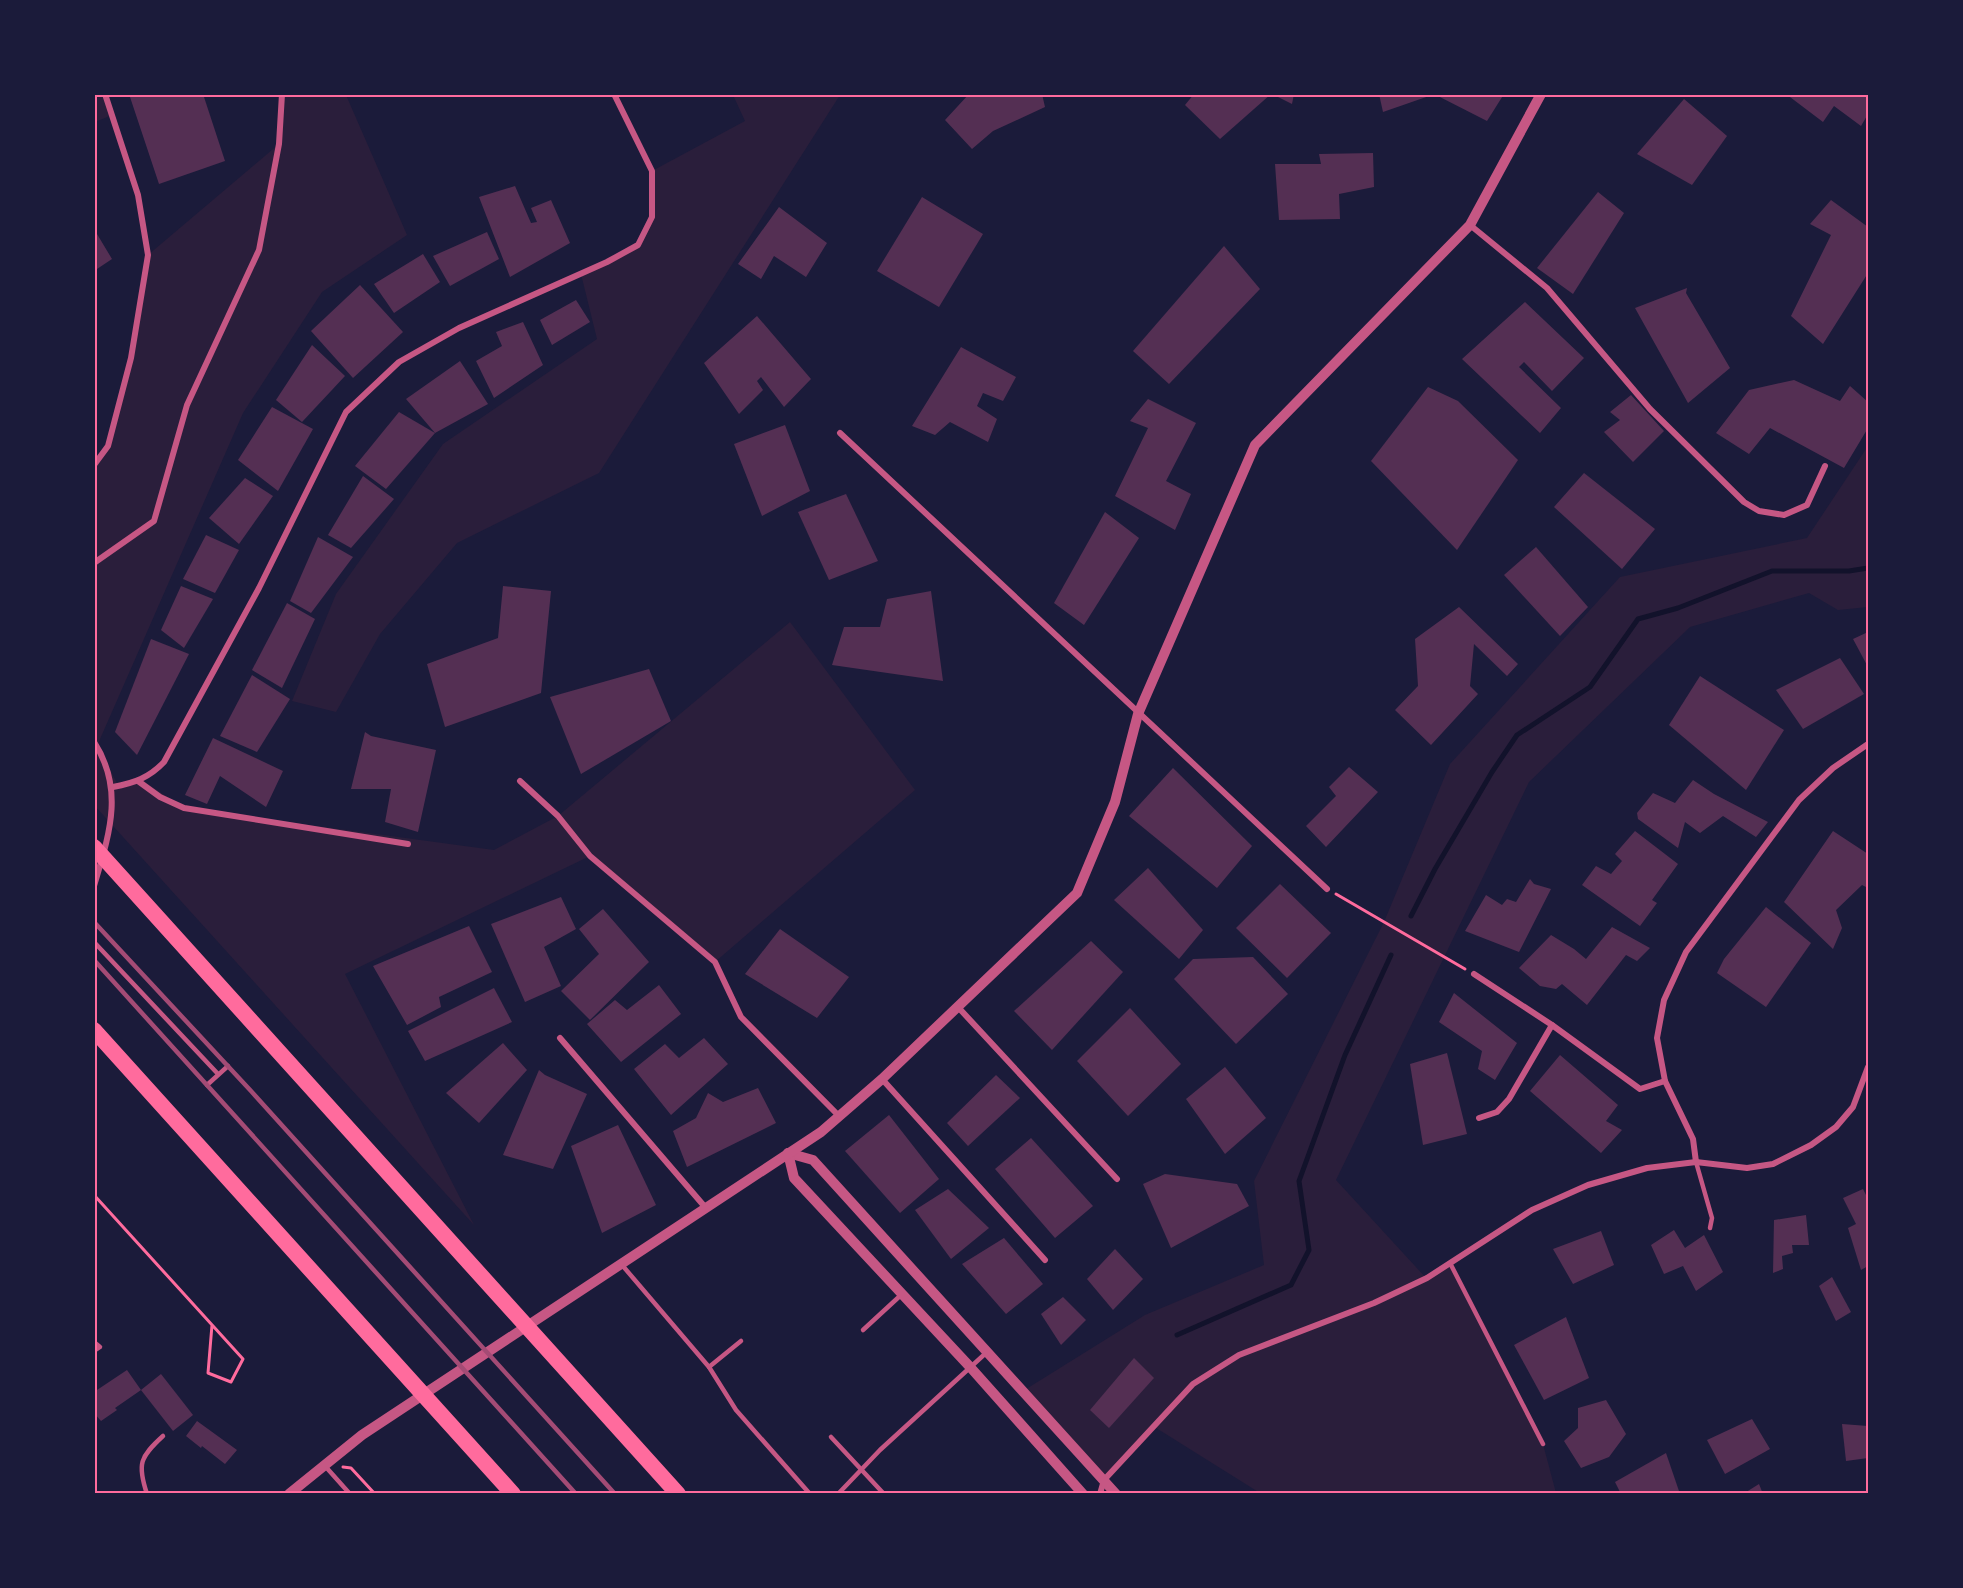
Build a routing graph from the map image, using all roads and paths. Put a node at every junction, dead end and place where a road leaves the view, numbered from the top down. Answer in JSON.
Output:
{"nodes":[{"id":1,"x":105,"y":94,"type":"edge"},
{"id":2,"x":282,"y":94,"type":"edge"},
{"id":3,"x":614,"y":94,"type":"edge"},
{"id":4,"x":1541,"y":94,"type":"edge"},
{"id":5,"x":1470,"y":225,"type":"junction"},
{"id":6,"x":840,"y":433,"type":"dead end"},
{"id":7,"x":94,"y":465,"type":"edge"},
{"id":8,"x":1826,"y":466,"type":"dead end"},
{"id":9,"x":94,"y":563,"type":"edge"},
{"id":10,"x":1138,"y":714,"type":"junction"},
{"id":11,"x":94,"y":742,"type":"edge"},
{"id":12,"x":1869,"y":744,"type":"edge"},
{"id":13,"x":138,"y":781,"type":"junction"},
{"id":14,"x":520,"y":781,"type":"dead end"},
{"id":15,"x":113,"y":787,"type":"junction"},
{"id":16,"x":408,"y":844,"type":"dead end"},
{"id":17,"x":94,"y":847,"type":"edge"},
{"id":18,"x":94,"y":886,"type":"edge"},
{"id":19,"x":1327,"y":888,"type":"joint"},
{"id":20,"x":94,"y":942,"type":"edge"},
{"id":21,"x":1474,"y":974,"type":"joint"},
{"id":22,"x":957,"y":1006,"type":"junction"},
{"id":23,"x":1552,"y":1025,"type":"junction"},
{"id":24,"x":94,"y":1030,"type":"edge"},
{"id":25,"x":560,"y":1038,"type":"dead end"},
{"id":26,"x":228,"y":1066,"type":"dead end"},
{"id":27,"x":1869,"y":1067,"type":"edge"},
{"id":28,"x":218,"y":1074,"type":"junction"},
{"id":29,"x":882,"y":1078,"type":"junction"},
{"id":30,"x":1665,"y":1081,"type":"junction"},
{"id":31,"x":207,"y":1085,"type":"dead end"},
{"id":32,"x":839,"y":1116,"type":"junction"},
{"id":33,"x":1479,"y":1118,"type":"dead end"},
{"id":34,"x":788,"y":1154,"type":"junction"},
{"id":35,"x":813,"y":1160,"type":"junction"},
{"id":36,"x":1696,"y":1162,"type":"junction"},
{"id":37,"x":1117,"y":1179,"type":"dead end"},
{"id":38,"x":94,"y":1195,"type":"edge"},
{"id":39,"x":705,"y":1207,"type":"junction"},
{"id":40,"x":1710,"y":1228,"type":"dead end"},
{"id":41,"x":1045,"y":1260,"type":"dead end"},
{"id":42,"x":620,"y":1263,"type":"junction"},
{"id":43,"x":1450,"y":1263,"type":"junction"},
{"id":44,"x":902,"y":1295,"type":"junction"},
{"id":45,"x":212,"y":1325,"type":"junction"},
{"id":46,"x":863,"y":1330,"type":"dead end"},
{"id":47,"x":741,"y":1341,"type":"dead end"},
{"id":48,"x":94,"y":1342,"type":"edge"},
{"id":49,"x":94,"y":1351,"type":"edge"},
{"id":50,"x":987,"y":1352,"type":"junction"},
{"id":51,"x":709,"y":1367,"type":"junction"},
{"id":52,"x":971,"y":1368,"type":"junction"},
{"id":53,"x":1023,"y":1391,"type":"junction"},
{"id":54,"x":163,"y":1436,"type":"dead end"},
{"id":55,"x":831,"y":1437,"type":"dead end"},
{"id":56,"x":1543,"y":1444,"type":"dead end"},
{"id":57,"x":324,"y":1464,"type":"junction"},
{"id":58,"x":861,"y":1468,"type":"junction"},
{"id":59,"x":1104,"y":1480,"type":"junction"},
{"id":60,"x":147,"y":1494,"type":"edge"},
{"id":61,"x":289,"y":1494,"type":"edge"},
{"id":62,"x":350,"y":1494,"type":"edge"},
{"id":63,"x":375,"y":1494,"type":"edge"},
{"id":64,"x":513,"y":1494,"type":"edge"},
{"id":65,"x":678,"y":1494,"type":"edge"},
{"id":66,"x":810,"y":1494,"type":"edge"},
{"id":67,"x":838,"y":1494,"type":"edge"},
{"id":68,"x":884,"y":1494,"type":"edge"},
{"id":69,"x":1083,"y":1494,"type":"edge"},
{"id":70,"x":1100,"y":1494,"type":"edge"},
{"id":71,"x":1116,"y":1494,"type":"edge"}],
"edges":[{"from":1,"to":7,"type":"street"},
{"from":2,"to":9,"type":"street"},
{"from":3,"to":13,"type":"street"},
{"from":4,"to":5,"type":"street"},
{"from":5,"to":8,"type":"street"},
{"from":5,"to":10,"type":"street"},
{"from":6,"to":10,"type":"street"},
{"from":10,"to":19,"type":"street"},
{"from":10,"to":22,"type":"street"},
{"from":11,"to":15,"type":"street"},
{"from":12,"to":30,"type":"street"},
{"from":13,"to":15,"type":"street"},
{"from":13,"to":16,"type":"street"},
{"from":14,"to":32,"type":"street"},
{"from":15,"to":18,"type":"street"},
{"from":17,"to":65,"type":"highway"},
{"from":19,"to":21,"type":"path"},
{"from":20,"to":28,"type":"lane"},
{"from":21,"to":23,"type":"street"},
{"from":22,"to":29,"type":"street"},
{"from":22,"to":37,"type":"street"},
{"from":23,"to":30,"type":"street"},
{"from":23,"to":33,"type":"street"},
{"from":24,"to":64,"type":"highway"},
{"from":25,"to":39,"type":"street"},
{"from":26,"to":28,"type":"lane"},
{"from":27,"to":36,"type":"street"},
{"from":28,"to":31,"type":"lane"},
{"from":29,"to":32,"type":"street"},
{"from":29,"to":41,"type":"street"},
{"from":30,"to":36,"type":"street"},
{"from":32,"to":34,"type":"street"},
{"from":34,"to":35,"type":"street"},
{"from":34,"to":39,"type":"street"},
{"from":34,"to":44,"type":"street"},
{"from":35,"to":50,"type":"street"},
{"from":35,"to":53,"type":"street"},
{"from":36,"to":40,"type":"lane"},
{"from":36,"to":43,"type":"street"},
{"from":38,"to":45,"type":"path"},
{"from":39,"to":42,"type":"street"},
{"from":42,"to":51,"type":"lane"},
{"from":42,"to":57,"type":"street"},
{"from":43,"to":56,"type":"lane"},
{"from":43,"to":59,"type":"street"},
{"from":44,"to":46,"type":"lane"},
{"from":44,"to":52,"type":"street"},
{"from":45,"to":45,"type":"path"},
{"from":47,"to":51,"type":"lane"},
{"from":48,"to":49,"type":"lane"},
{"from":50,"to":52,"type":"lane"},
{"from":50,"to":53,"type":"street"},
{"from":51,"to":66,"type":"lane"},
{"from":52,"to":58,"type":"lane"},
{"from":52,"to":69,"type":"street"},
{"from":53,"to":59,"type":"street"},
{"from":54,"to":60,"type":"lane"},
{"from":55,"to":58,"type":"lane"},
{"from":57,"to":61,"type":"street"},
{"from":57,"to":62,"type":"lane"},
{"from":57,"to":63,"type":"path"},
{"from":58,"to":67,"type":"lane"},
{"from":58,"to":68,"type":"lane"},
{"from":59,"to":70,"type":"street"},
{"from":59,"to":71,"type":"street"}]}
